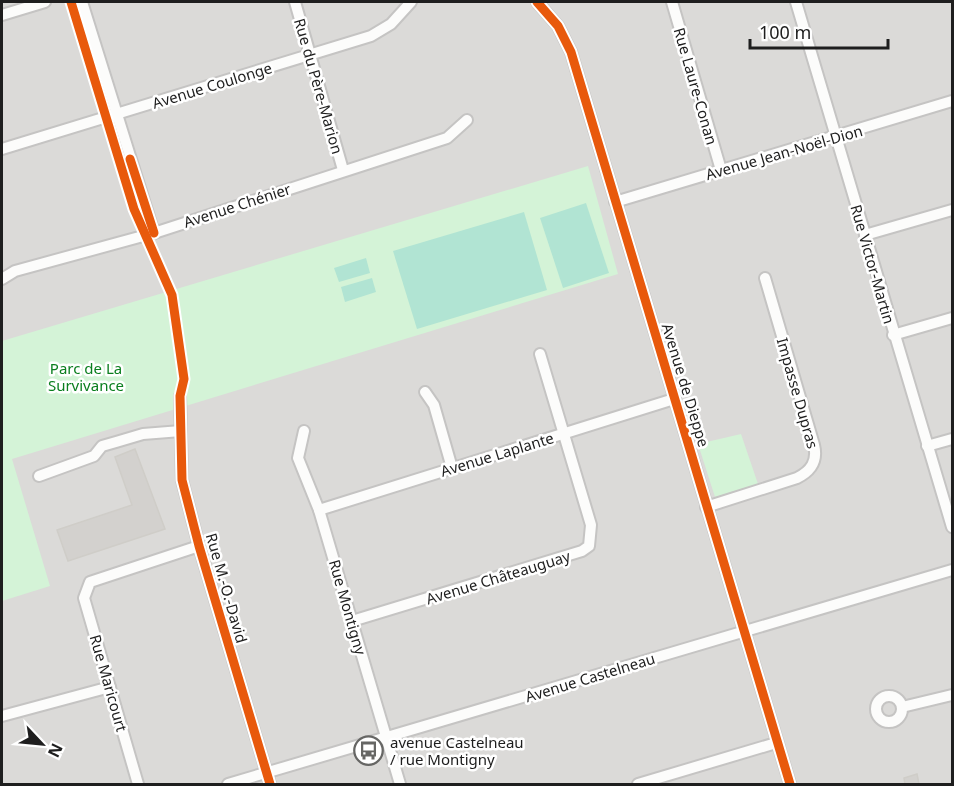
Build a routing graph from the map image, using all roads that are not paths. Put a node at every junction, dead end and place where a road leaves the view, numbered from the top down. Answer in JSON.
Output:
{"nodes":[{"id":1,"x":45,"y":2,"type":"edge"},
{"id":2,"x":82,"y":2,"type":"edge"},
{"id":3,"x":295,"y":2,"type":"edge"},
{"id":4,"x":411,"y":2,"type":"edge"},
{"id":5,"x":537,"y":2,"type":"edge"},
{"id":6,"x":672,"y":2,"type":"edge"},
{"id":7,"x":796,"y":2,"type":"edge"},
{"id":8,"x":2,"y":15,"type":"edge"},
{"id":9,"x":310,"y":55,"type":"junction"},
{"id":10,"x":952,"y":101,"type":"edge"},
{"id":11,"x":116,"y":115,"type":"junction"},
{"id":12,"x":467,"y":120,"type":"dead end"},
{"id":13,"x":837,"y":137,"type":"junction"},
{"id":14,"x":2,"y":149,"type":"edge"},
{"id":15,"x":343,"y":170,"type":"junction"},
{"id":16,"x":721,"y":170,"type":"junction"},
{"id":17,"x":615,"y":201,"type":"junction"},
{"id":18,"x":952,"y":210,"type":"edge"},
{"id":19,"x":154,"y":233,"type":"junction"},
{"id":20,"x":865,"y":236,"type":"junction"},
{"id":21,"x":765,"y":278,"type":"dead end"},
{"id":22,"x":2,"y":279,"type":"edge"},
{"id":23,"x":952,"y":318,"type":"edge"},
{"id":24,"x":893,"y":335,"type":"junction"},
{"id":25,"x":540,"y":354,"type":"dead end"},
{"id":26,"x":425,"y":392,"type":"dead end"},
{"id":27,"x":180,"y":396,"type":"dead end"},
{"id":28,"x":674,"y":399,"type":"junction"},
{"id":29,"x":181,"y":431,"type":"junction"},
{"id":30,"x":304,"y":431,"type":"dead end"},
{"id":31,"x":564,"y":433,"type":"junction"},
{"id":32,"x":952,"y":439,"type":"edge"},
{"id":33,"x":927,"y":446,"type":"junction"},
{"id":34,"x":452,"y":468,"type":"junction"},
{"id":35,"x":39,"y":476,"type":"dead end"},
{"id":36,"x":706,"y":507,"type":"junction"},
{"id":37,"x":319,"y":510,"type":"junction"},
{"id":38,"x":952,"y":527,"type":"edge"},
{"id":39,"x":198,"y":546,"type":"junction"},
{"id":40,"x":952,"y":570,"type":"edge"},
{"id":41,"x":352,"y":621,"type":"junction"},
{"id":42,"x":743,"y":631,"type":"junction"},
{"id":43,"x":110,"y":687,"type":"junction"},
{"id":44,"x":952,"y":694,"type":"edge"},
{"id":45,"x":902,"y":707,"type":"dead end"},
{"id":46,"x":2,"y":716,"type":"edge"},
{"id":47,"x":386,"y":738,"type":"junction"},
{"id":48,"x":776,"y":743,"type":"junction"},
{"id":49,"x":266,"y":773,"type":"junction"},
{"id":50,"x":138,"y":784,"type":"edge"},
{"id":51,"x":228,"y":784,"type":"edge"},
{"id":52,"x":270,"y":784,"type":"edge"},
{"id":53,"x":400,"y":784,"type":"edge"},
{"id":54,"x":638,"y":784,"type":"edge"},
{"id":55,"x":790,"y":784,"type":"edge"}],
"edges":[{"from":1,"to":8,"type":"street"},
{"from":2,"to":11,"type":"street"},
{"from":3,"to":9,"type":"street","name":"Rue du Père-Marion"},
{"from":4,"to":9,"type":"street","name":"Avenue Coulonge"},
{"from":5,"to":17,"type":"street","name":"Avenue de Dieppe"},
{"from":6,"to":16,"type":"street","name":"Rue Laure-Conan"},
{"from":7,"to":13,"type":"street","name":"Rue Victor-Martin"},
{"from":9,"to":11,"type":"street","name":"Avenue Coulonge"},
{"from":9,"to":15,"type":"street","name":"Rue du Père-Marion"},
{"from":10,"to":13,"type":"street","name":"Avenue Jean-Noël-Dion"},
{"from":11,"to":14,"type":"street","name":"Avenue Coulonge"},
{"from":11,"to":19,"type":"street"},
{"from":12,"to":15,"type":"street","name":"Avenue Chénier"},
{"from":13,"to":16,"type":"street","name":"Avenue Jean-Noël-Dion"},
{"from":13,"to":20,"type":"street","name":"Rue Victor-Martin"},
{"from":15,"to":19,"type":"street","name":"Avenue Chénier"},
{"from":16,"to":17,"type":"street","name":"Avenue Jean-Noël-Dion"},
{"from":17,"to":28,"type":"street","name":"Avenue de Dieppe"},
{"from":18,"to":20,"type":"street"},
{"from":19,"to":22,"type":"street","name":"Avenue Chénier"},
{"from":20,"to":24,"type":"street","name":"Rue Victor-Martin"},
{"from":21,"to":36,"type":"street","name":"Impasse Dupras"},
{"from":23,"to":24,"type":"street"},
{"from":24,"to":33,"type":"street","name":"Rue Victor-Martin"},
{"from":25,"to":31,"type":"street","name":"Avenue Châteauguay"},
{"from":26,"to":34,"type":"street"},
{"from":27,"to":29,"type":"street","name":"Rue M.-O.-David"},
{"from":28,"to":31,"type":"street","name":"Avenue Laplante"},
{"from":28,"to":36,"type":"street","name":"Avenue de Dieppe"},
{"from":29,"to":35,"type":"street"},
{"from":29,"to":39,"type":"street","name":"Rue M.-O.-David"},
{"from":30,"to":37,"type":"street","name":"Rue Montigny"},
{"from":31,"to":34,"type":"street","name":"Avenue Laplante"},
{"from":31,"to":41,"type":"street","name":"Avenue Châteauguay"},
{"from":32,"to":33,"type":"street"},
{"from":33,"to":38,"type":"street","name":"Rue Victor-Martin"},
{"from":34,"to":37,"type":"street","name":"Avenue Laplante"},
{"from":36,"to":42,"type":"street","name":"Avenue de Dieppe"},
{"from":37,"to":41,"type":"street","name":"Rue Montigny"},
{"from":39,"to":43,"type":"street","name":"Rue Maricourt"},
{"from":39,"to":49,"type":"street","name":"Rue M.-O.-David"},
{"from":40,"to":42,"type":"street","name":"Avenue Castelneau"},
{"from":41,"to":47,"type":"street","name":"Rue Montigny"},
{"from":42,"to":47,"type":"street","name":"Avenue Castelneau"},
{"from":42,"to":48,"type":"street","name":"Avenue de Dieppe"},
{"from":43,"to":46,"type":"street"},
{"from":43,"to":50,"type":"street","name":"Rue Maricourt"},
{"from":44,"to":45,"type":"street"},
{"from":47,"to":49,"type":"street","name":"Avenue Castelneau"},
{"from":47,"to":53,"type":"street","name":"Rue Montigny"},
{"from":48,"to":54,"type":"street"},
{"from":48,"to":55,"type":"street","name":"Avenue de Dieppe"},
{"from":49,"to":51,"type":"street","name":"Avenue Castelneau"},
{"from":49,"to":52,"type":"street","name":"Rue M.-O.-David"}]}
